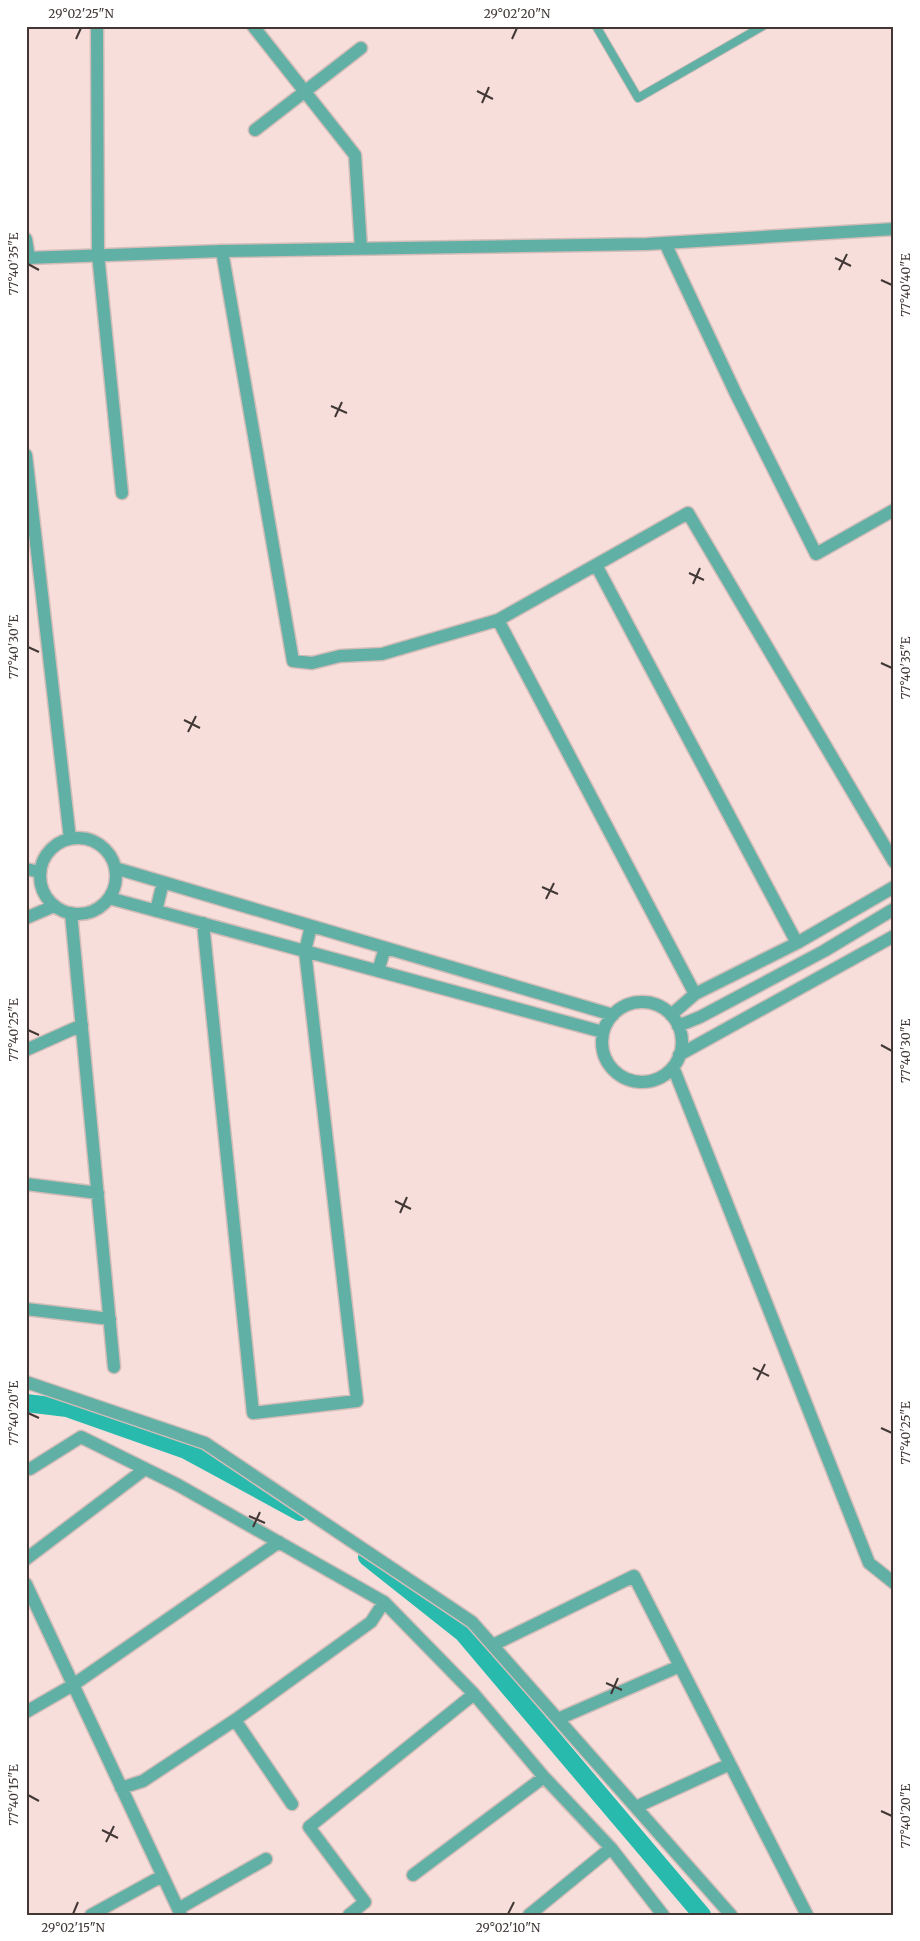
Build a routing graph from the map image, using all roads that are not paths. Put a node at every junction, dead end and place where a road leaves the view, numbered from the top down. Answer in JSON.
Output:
{"nodes":[{"id":1,"x":97,"y":26,"type":"edge"},
{"id":2,"x":253,"y":26,"type":"edge"},
{"id":3,"x":596,"y":26,"type":"edge"},
{"id":4,"x":763,"y":26,"type":"edge"},
{"id":5,"x":360,"y":48,"type":"dead end"},
{"id":6,"x":305,"y":93,"type":"junction"},
{"id":7,"x":255,"y":130,"type":"dead end"},
{"id":8,"x":894,"y":229,"type":"edge"},
{"id":9,"x":26,"y":239,"type":"edge"},
{"id":10,"x":665,"y":243,"type":"junction"},
{"id":11,"x":361,"y":248,"type":"junction"},
{"id":12,"x":222,"y":251,"type":"junction"},
{"id":13,"x":98,"y":254,"type":"junction"},
{"id":14,"x":28,"y":258,"type":"edge"},
{"id":15,"x":26,"y":455,"type":"edge"},
{"id":16,"x":122,"y":493,"type":"dead end"},
{"id":17,"x":894,"y":510,"type":"edge"},
{"id":18,"x":30,"y":516,"type":"edge"},
{"id":19,"x":596,"y":565,"type":"junction"},
{"id":20,"x":498,"y":620,"type":"junction"},
{"id":21,"x":70,"y":839,"type":"junction"},
{"id":22,"x":894,"y":862,"type":"edge"},
{"id":23,"x":115,"y":868,"type":"junction"},
{"id":24,"x":26,"y":869,"type":"edge"},
{"id":25,"x":40,"y":872,"type":"junction"},
{"id":26,"x":162,"y":882,"type":"junction"},
{"id":27,"x":894,"y":887,"type":"edge"},
{"id":28,"x":109,"y":898,"type":"junction"},
{"id":29,"x":54,"y":906,"type":"junction"},
{"id":30,"x":156,"y":911,"type":"junction"},
{"id":31,"x":889,"y":911,"type":"edge"},
{"id":32,"x":71,"y":913,"type":"junction"},
{"id":33,"x":26,"y":918,"type":"edge"},
{"id":34,"x":203,"y":923,"type":"junction"},
{"id":35,"x":311,"y":926,"type":"junction"},
{"id":36,"x":894,"y":934,"type":"edge"},
{"id":37,"x":797,"y":943,"type":"junction"},
{"id":38,"x":386,"y":948,"type":"junction"},
{"id":39,"x":305,"y":951,"type":"junction"},
{"id":40,"x":824,"y":951,"type":"junction"},
{"id":41,"x":833,"y":969,"type":"junction"},
{"id":42,"x":378,"y":971,"type":"junction"},
{"id":43,"x":475,"y":974,"type":"junction"},
{"id":44,"x":695,"y":994,"type":"junction"},
{"id":45,"x":469,"y":996,"type":"junction"},
{"id":46,"x":613,"y":1015,"type":"junction"},
{"id":47,"x":671,"y":1015,"type":"junction"},
{"id":48,"x":82,"y":1025,"type":"junction"},
{"id":49,"x":678,"y":1026,"type":"junction"},
{"id":50,"x":603,"y":1032,"type":"junction"},
{"id":51,"x":26,"y":1050,"type":"edge"},
{"id":52,"x":679,"y":1055,"type":"junction"},
{"id":53,"x":673,"y":1067,"type":"junction"},
{"id":54,"x":26,"y":1184,"type":"edge"},
{"id":55,"x":98,"y":1193,"type":"junction"},
{"id":56,"x":26,"y":1309,"type":"edge"},
{"id":57,"x":110,"y":1319,"type":"junction"},
{"id":58,"x":114,"y":1367,"type":"dead end"},
{"id":59,"x":26,"y":1382,"type":"edge"},
{"id":60,"x":30,"y":1469,"type":"dead end"},
{"id":61,"x":145,"y":1469,"type":"junction"},
{"id":62,"x":279,"y":1542,"type":"junction"},
{"id":63,"x":26,"y":1559,"type":"edge"},
{"id":64,"x":894,"y":1583,"type":"edge"},
{"id":65,"x":26,"y":1584,"type":"edge"},
{"id":66,"x":384,"y":1602,"type":"junction"},
{"id":67,"x":493,"y":1645,"type":"junction"},
{"id":68,"x":680,"y":1666,"type":"junction"},
{"id":69,"x":73,"y":1685,"type":"junction"},
{"id":70,"x":474,"y":1694,"type":"junction"},
{"id":71,"x":26,"y":1712,"type":"edge"},
{"id":72,"x":558,"y":1719,"type":"junction"},
{"id":73,"x":235,"y":1720,"type":"junction"},
{"id":74,"x":730,"y":1764,"type":"junction"},
{"id":75,"x":544,"y":1777,"type":"junction"},
{"id":76,"x":121,"y":1788,"type":"junction"},
{"id":77,"x":292,"y":1804,"type":"dead end"},
{"id":78,"x":636,"y":1807,"type":"junction"},
{"id":79,"x":611,"y":1848,"type":"junction"},
{"id":80,"x":266,"y":1859,"type":"dead end"},
{"id":81,"x":413,"y":1875,"type":"dead end"},
{"id":82,"x":162,"y":1876,"type":"junction"},
{"id":83,"x":180,"y":1912,"type":"edge"},
{"id":84,"x":91,"y":1915,"type":"edge"},
{"id":85,"x":349,"y":1915,"type":"edge"},
{"id":86,"x":528,"y":1915,"type":"edge"},
{"id":87,"x":663,"y":1915,"type":"edge"},
{"id":88,"x":731,"y":1915,"type":"edge"},
{"id":89,"x":807,"y":1915,"type":"edge"}],
"edges":[{"from":1,"to":13,"type":"street"},
{"from":2,"to":6,"type":"street"},
{"from":3,"to":4,"type":"lane"},
{"from":5,"to":6,"type":"street"},
{"from":6,"to":7,"type":"street"},
{"from":6,"to":11,"type":"street"},
{"from":8,"to":10,"type":"street"},
{"from":9,"to":14,"type":"street"},
{"from":10,"to":11,"type":"street"},
{"from":10,"to":17,"type":"street"},
{"from":11,"to":12,"type":"street"},
{"from":12,"to":13,"type":"street"},
{"from":12,"to":20,"type":"street"},
{"from":13,"to":14,"type":"street"},
{"from":13,"to":16,"type":"street"},
{"from":15,"to":18,"type":"street"},
{"from":18,"to":21,"type":"street"},
{"from":19,"to":20,"type":"street"},
{"from":19,"to":22,"type":"street"},
{"from":19,"to":37,"type":"street"},
{"from":20,"to":44,"type":"street"},
{"from":21,"to":23,"type":"street"},
{"from":21,"to":25,"type":"street"},
{"from":23,"to":26,"type":"street"},
{"from":23,"to":28,"type":"street"},
{"from":24,"to":25,"type":"street"},
{"from":25,"to":29,"type":"street"},
{"from":26,"to":30,"type":"street"},
{"from":26,"to":35,"type":"street"},
{"from":27,"to":37,"type":"street"},
{"from":28,"to":30,"type":"street"},
{"from":28,"to":32,"type":"street"},
{"from":29,"to":32,"type":"street"},
{"from":29,"to":33,"type":"street"},
{"from":30,"to":34,"type":"street"},
{"from":31,"to":36,"type":"street"},
{"from":31,"to":40,"type":"street"},
{"from":32,"to":48,"type":"street"},
{"from":34,"to":39,"type":"street"},
{"from":34,"to":39,"type":"street"},
{"from":35,"to":38,"type":"street"},
{"from":35,"to":39,"type":"street"},
{"from":36,"to":41,"type":"street"},
{"from":37,"to":44,"type":"street"},
{"from":38,"to":42,"type":"street"},
{"from":38,"to":43,"type":"street"},
{"from":39,"to":42,"type":"street"},
{"from":40,"to":41,"type":"street"},
{"from":40,"to":49,"type":"street"},
{"from":41,"to":52,"type":"street"},
{"from":42,"to":45,"type":"street"},
{"from":43,"to":45,"type":"street"},
{"from":43,"to":46,"type":"street"},
{"from":44,"to":47,"type":"street"},
{"from":45,"to":50,"type":"street"},
{"from":46,"to":47,"type":"street"},
{"from":46,"to":50,"type":"street"},
{"from":47,"to":49,"type":"street"},
{"from":48,"to":51,"type":"street"},
{"from":48,"to":55,"type":"street"},
{"from":49,"to":52,"type":"street"},
{"from":50,"to":53,"type":"street"},
{"from":52,"to":53,"type":"street"},
{"from":53,"to":64,"type":"street"},
{"from":54,"to":55,"type":"street"},
{"from":55,"to":57,"type":"street"},
{"from":56,"to":57,"type":"street"},
{"from":57,"to":58,"type":"street"},
{"from":59,"to":67,"type":"street"},
{"from":60,"to":61,"type":"street"},
{"from":61,"to":62,"type":"street"},
{"from":61,"to":63,"type":"street"},
{"from":62,"to":66,"type":"street"},
{"from":62,"to":69,"type":"street"},
{"from":65,"to":69,"type":"street"},
{"from":66,"to":70,"type":"street"},
{"from":66,"to":73,"type":"street"},
{"from":67,"to":68,"type":"street"},
{"from":67,"to":72,"type":"street"},
{"from":68,"to":72,"type":"street"},
{"from":68,"to":74,"type":"street"},
{"from":69,"to":71,"type":"street"},
{"from":69,"to":76,"type":"street"},
{"from":70,"to":75,"type":"street"},
{"from":70,"to":85,"type":"street"},
{"from":72,"to":78,"type":"street"},
{"from":73,"to":76,"type":"street"},
{"from":73,"to":77,"type":"street"},
{"from":74,"to":78,"type":"street"},
{"from":74,"to":89,"type":"street"},
{"from":75,"to":79,"type":"street"},
{"from":75,"to":81,"type":"street"},
{"from":76,"to":82,"type":"street"},
{"from":78,"to":88,"type":"street"},
{"from":79,"to":86,"type":"street"},
{"from":79,"to":87,"type":"street"},
{"from":80,"to":83,"type":"street"},
{"from":82,"to":83,"type":"street"},
{"from":82,"to":84,"type":"street"}]}
